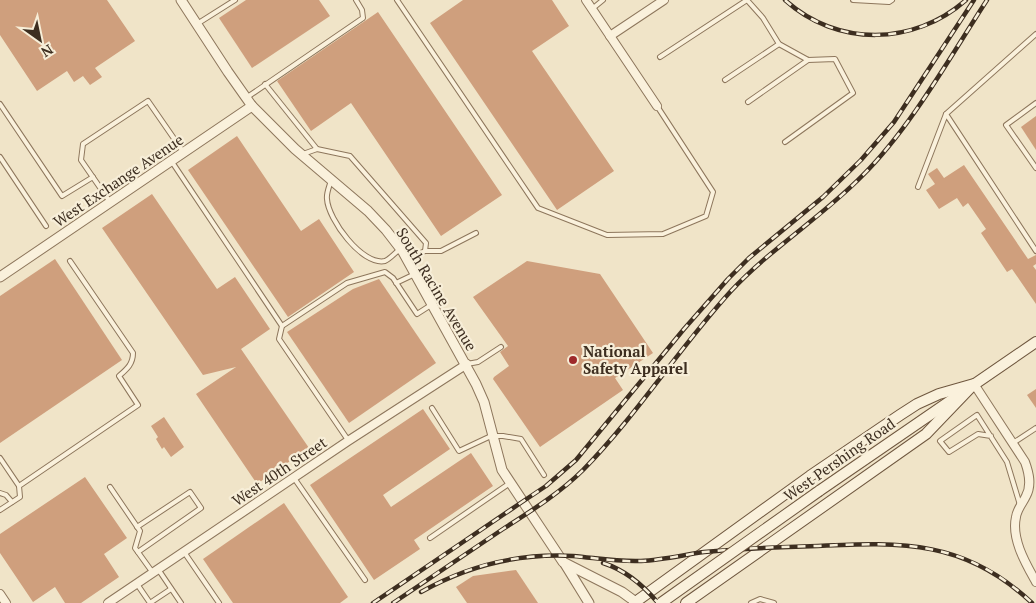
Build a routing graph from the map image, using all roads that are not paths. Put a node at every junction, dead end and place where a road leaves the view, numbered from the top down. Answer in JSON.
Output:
{"nodes":[{"id":1,"x":181,"y":0,"type":"edge"},
{"id":2,"x":235,"y":0,"type":"edge"},
{"id":3,"x":356,"y":0,"type":"edge"},
{"id":4,"x":397,"y":0,"type":"edge"},
{"id":5,"x":586,"y":0,"type":"edge"},
{"id":6,"x":603,"y":0,"type":"edge"},
{"id":7,"x":664,"y":0,"type":"edge"},
{"id":8,"x":747,"y":0,"type":"edge"},
{"id":9,"x":853,"y":0,"type":"edge"},
{"id":10,"x":892,"y":0,"type":"edge"},
{"id":11,"x":592,"y":9,"type":"junction"},
{"id":12,"x":197,"y":24,"type":"junction"},
{"id":13,"x":1036,"y":34,"type":"edge"},
{"id":14,"x":610,"y":36,"type":"junction"},
{"id":15,"x":779,"y":44,"type":"junction"},
{"id":16,"x":660,"y":57,"type":"dead end"},
{"id":17,"x":808,"y":60,"type":"junction"},
{"id":18,"x":725,"y":80,"type":"dead end"},
{"id":19,"x":265,"y":84,"type":"junction"},
{"id":20,"x":246,"y":98,"type":"junction"},
{"id":21,"x":748,"y":102,"type":"dead end"},
{"id":22,"x":0,"y":104,"type":"edge"},
{"id":23,"x":1036,"y":104,"type":"edge"},
{"id":24,"x":252,"y":106,"type":"junction"},
{"id":25,"x":656,"y":106,"type":"joint"},
{"id":26,"x":946,"y":114,"type":"junction"},
{"id":27,"x":785,"y":142,"type":"dead end"},
{"id":28,"x":317,"y":149,"type":"junction"},
{"id":29,"x":184,"y":153,"type":"junction"},
{"id":30,"x":301,"y":154,"type":"junction"},
{"id":31,"x":0,"y":157,"type":"edge"},
{"id":32,"x":171,"y":161,"type":"junction"},
{"id":33,"x":1036,"y":168,"type":"edge"},
{"id":34,"x":93,"y":176,"type":"junction"},
{"id":35,"x":331,"y":180,"type":"junction"},
{"id":36,"x":918,"y":187,"type":"dead end"},
{"id":37,"x":110,"y":203,"type":"junction"},
{"id":38,"x":46,"y":226,"type":"dead end"},
{"id":39,"x":476,"y":233,"type":"dead end"},
{"id":40,"x":400,"y":249,"type":"junction"},
{"id":41,"x":425,"y":251,"type":"junction"},
{"id":42,"x":1036,"y":251,"type":"edge"},
{"id":43,"x":407,"y":259,"type":"junction"},
{"id":44,"x":70,"y":260,"type":"dead end"},
{"id":45,"x":415,"y":274,"type":"junction"},
{"id":46,"x":0,"y":277,"type":"edge"},
{"id":47,"x":396,"y":283,"type":"junction"},
{"id":48,"x":433,"y":304,"type":"junction"},
{"id":49,"x":282,"y":326,"type":"junction"},
{"id":50,"x":1036,"y":342,"type":"edge"},
{"id":51,"x":501,"y":347,"type":"dead end"},
{"id":52,"x":466,"y":364,"type":"junction"},
{"id":53,"x":974,"y":384,"type":"junction"},
{"id":54,"x":432,"y":408,"type":"dead end"},
{"id":55,"x":1036,"y":428,"type":"edge"},
{"id":56,"x":491,"y":436,"type":"junction"},
{"id":57,"x":991,"y":436,"type":"junction"},
{"id":58,"x":348,"y":441,"type":"junction"},
{"id":59,"x":1013,"y":443,"type":"junction"},
{"id":60,"x":0,"y":458,"type":"edge"},
{"id":61,"x":544,"y":475,"type":"dead end"},
{"id":62,"x":294,"y":478,"type":"junction"},
{"id":63,"x":510,"y":483,"type":"junction"},
{"id":64,"x":1033,"y":485,"type":"edge"},
{"id":65,"x":19,"y":486,"type":"junction"},
{"id":66,"x":110,"y":487,"type":"dead end"},
{"id":67,"x":0,"y":493,"type":"edge"},
{"id":68,"x":12,"y":502,"type":"junction"},
{"id":69,"x":1020,"y":505,"type":"junction"},
{"id":70,"x":0,"y":510,"type":"edge"},
{"id":71,"x":137,"y":527,"type":"junction"},
{"id":72,"x":430,"y":538,"type":"dead end"},
{"id":73,"x":138,"y":552,"type":"junction"},
{"id":74,"x":184,"y":552,"type":"junction"},
{"id":75,"x":563,"y":562,"type":"junction"},
{"id":76,"x":155,"y":571,"type":"junction"},
{"id":77,"x":365,"y":580,"type":"dead end"},
{"id":78,"x":1036,"y":582,"type":"edge"},
{"id":79,"x":137,"y":584,"type":"junction"},
{"id":80,"x":171,"y":589,"type":"junction"},
{"id":81,"x":0,"y":594,"type":"edge"},
{"id":82,"x":6,"y":603,"type":"edge"},
{"id":83,"x":108,"y":603,"type":"edge"},
{"id":84,"x":150,"y":603,"type":"edge"},
{"id":85,"x":181,"y":603,"type":"edge"},
{"id":86,"x":220,"y":603,"type":"edge"},
{"id":87,"x":589,"y":603,"type":"edge"},
{"id":88,"x":636,"y":603,"type":"edge"},
{"id":89,"x":661,"y":603,"type":"edge"},
{"id":90,"x":686,"y":603,"type":"edge"},
{"id":91,"x":751,"y":603,"type":"edge"},
{"id":92,"x":774,"y":603,"type":"edge"}],
"edges":[{"from":1,"to":12,"type":"street","name":"South Racine Avenue"},
{"from":2,"to":12,"type":"lane"},
{"from":3,"to":19,"type":"lane"},
{"from":4,"to":25,"type":"lane"},
{"from":5,"to":11,"type":"street"},
{"from":6,"to":11,"type":"lane"},
{"from":7,"to":14,"type":"street"},
{"from":8,"to":15,"type":"lane"},
{"from":8,"to":16,"type":"lane"},
{"from":9,"to":10,"type":"lane"},
{"from":11,"to":14,"type":"street"},
{"from":12,"to":20,"type":"street","name":"South Racine Avenue"},
{"from":13,"to":26,"type":"lane"},
{"from":14,"to":25,"type":"street"},
{"from":15,"to":17,"type":"lane"},
{"from":15,"to":18,"type":"lane"},
{"from":17,"to":21,"type":"lane"},
{"from":17,"to":27,"type":"lane"},
{"from":19,"to":20,"type":"lane"},
{"from":19,"to":28,"type":"lane"},
{"from":20,"to":24,"type":"street","name":"South Racine Avenue"},
{"from":22,"to":34,"type":"lane"},
{"from":23,"to":33,"type":"lane"},
{"from":24,"to":29,"type":"street","name":"West Exchange Avenue"},
{"from":24,"to":30,"type":"street","name":"South Racine Avenue"},
{"from":26,"to":36,"type":"lane"},
{"from":26,"to":42,"type":"lane"},
{"from":28,"to":30,"type":"lane"},
{"from":28,"to":41,"type":"lane"},
{"from":29,"to":32,"type":"street","name":"West Exchange Avenue"},
{"from":29,"to":34,"type":"lane"},
{"from":30,"to":35,"type":"street","name":"South Racine Avenue"},
{"from":31,"to":38,"type":"lane"},
{"from":32,"to":37,"type":"street","name":"West Exchange Avenue"},
{"from":32,"to":49,"type":"lane"},
{"from":34,"to":37,"type":"lane"},
{"from":35,"to":40,"type":"street","name":"South Racine Avenue"},
{"from":35,"to":40,"type":"lane"},
{"from":37,"to":46,"type":"street","name":"West Exchange Avenue"},
{"from":39,"to":41,"type":"lane"},
{"from":40,"to":43,"type":"street","name":"South Racine Avenue"},
{"from":41,"to":43,"type":"lane"},
{"from":43,"to":45,"type":"street","name":"South Racine Avenue"},
{"from":44,"to":65,"type":"lane"},
{"from":45,"to":47,"type":"lane"},
{"from":45,"to":48,"type":"street","name":"South Racine Avenue"},
{"from":47,"to":48,"type":"lane"},
{"from":47,"to":49,"type":"lane"},
{"from":48,"to":52,"type":"street","name":"South Racine Avenue"},
{"from":49,"to":58,"type":"lane"},
{"from":50,"to":53,"type":"main road","name":"West Pershing Road"},
{"from":51,"to":52,"type":"lane"},
{"from":52,"to":56,"type":"street","name":"South Racine Avenue"},
{"from":52,"to":58,"type":"street","name":"West 40th Street"},
{"from":53,"to":59,"type":"street"},
{"from":53,"to":88,"type":"main road"},
{"from":53,"to":89,"type":"main road","name":"West Pershing Road","bridge":true},
{"from":53,"to":90,"type":"main road"},
{"from":54,"to":56,"type":"lane"},
{"from":55,"to":59,"type":"lane"},
{"from":56,"to":61,"type":"lane"},
{"from":56,"to":63,"type":"street","name":"South Racine Avenue"},
{"from":57,"to":57,"type":"lane"},
{"from":57,"to":69,"type":"lane"},
{"from":58,"to":62,"type":"street","name":"West 40th Street"},
{"from":59,"to":64,"type":"street"},
{"from":60,"to":65,"type":"lane"},
{"from":62,"to":74,"type":"street","name":"West 40th Street"},
{"from":62,"to":77,"type":"lane"},
{"from":63,"to":72,"type":"lane"},
{"from":63,"to":75,"type":"street","name":"South Racine Avenue"},
{"from":64,"to":69,"type":"street"},
{"from":65,"to":68,"type":"lane"},
{"from":66,"to":71,"type":"lane"},
{"from":67,"to":68,"type":"lane"},
{"from":68,"to":70,"type":"lane"},
{"from":69,"to":78,"type":"street"},
{"from":71,"to":73,"type":"lane"},
{"from":71,"to":73,"type":"lane"},
{"from":73,"to":76,"type":"lane"},
{"from":74,"to":76,"type":"street","name":"West 40th Street"},
{"from":74,"to":86,"type":"lane"},
{"from":75,"to":87,"type":"street"},
{"from":75,"to":88,"type":"street","name":"South Racine Avenue"},
{"from":76,"to":79,"type":"street","name":"West 40th Street"},
{"from":76,"to":80,"type":"lane"},
{"from":79,"to":83,"type":"street","name":"West 40th Street"},
{"from":79,"to":84,"type":"lane"},
{"from":80,"to":84,"type":"lane"},
{"from":80,"to":85,"type":"lane"},
{"from":81,"to":82,"type":"street"},
{"from":91,"to":92,"type":"lane"}]}
